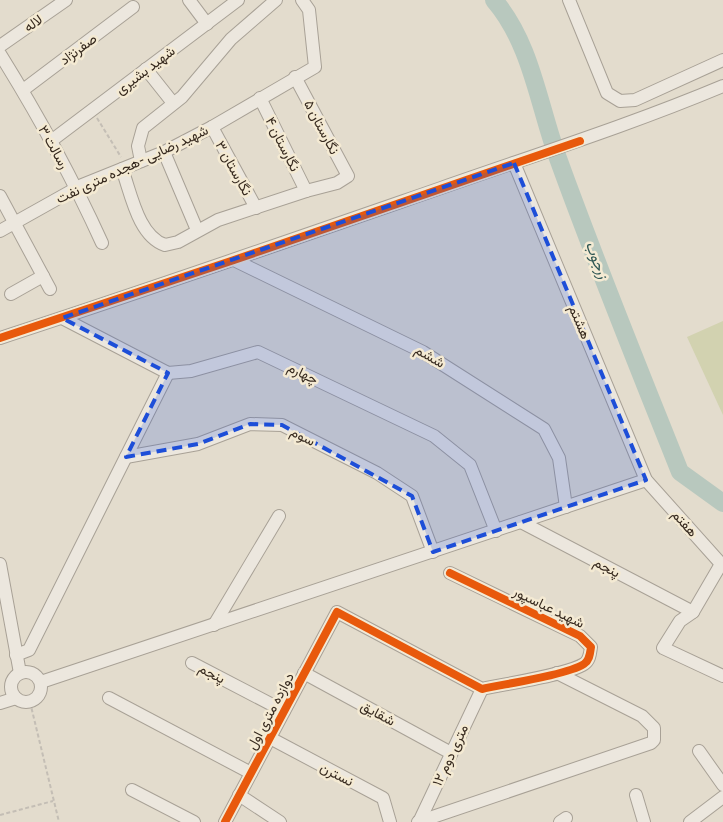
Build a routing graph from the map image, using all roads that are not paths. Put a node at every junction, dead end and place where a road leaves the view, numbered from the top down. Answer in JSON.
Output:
{"nodes":[{"id":1,"x":66,"y":0,"type":"edge"},
{"id":2,"x":189,"y":0,"type":"edge"},
{"id":3,"x":238,"y":0,"type":"edge"},
{"id":4,"x":276,"y":0,"type":"edge"},
{"id":5,"x":302,"y":0,"type":"edge"},
{"id":6,"x":569,"y":0,"type":"edge"},
{"id":7,"x":133,"y":7,"type":"dead end"},
{"id":8,"x":207,"y":24,"type":"junction"},
{"id":9,"x":0,"y":46,"type":"edge"},
{"id":10,"x":0,"y":54,"type":"edge"},
{"id":11,"x":723,"y":60,"type":"edge"},
{"id":12,"x":146,"y":69,"type":"junction"},
{"id":13,"x":295,"y":77,"type":"junction"},
{"id":14,"x":723,"y":86,"type":"edge"},
{"id":15,"x":22,"y":90,"type":"junction"},
{"id":16,"x":260,"y":98,"type":"junction"},
{"id":17,"x":173,"y":103,"type":"junction"},
{"id":18,"x":212,"y":127,"type":"junction"},
{"id":19,"x":51,"y":141,"type":"junction"},
{"id":20,"x":164,"y":152,"type":"junction"},
{"id":21,"x":141,"y":161,"type":"junction"},
{"id":22,"x":517,"y":162,"type":"junction"},
{"id":23,"x":122,"y":169,"type":"junction"},
{"id":24,"x":77,"y":188,"type":"junction"},
{"id":25,"x":306,"y":190,"type":"junction"},
{"id":26,"x":0,"y":196,"type":"edge"},
{"id":27,"x":256,"y":208,"type":"junction"},
{"id":28,"x":15,"y":223,"type":"junction"},
{"id":29,"x":197,"y":230,"type":"junction"},
{"id":30,"x":0,"y":231,"type":"edge"},
{"id":31,"x":102,"y":243,"type":"dead end"},
{"id":32,"x":234,"y":260,"type":"junction"},
{"id":33,"x":43,"y":276,"type":"junction"},
{"id":34,"x":50,"y":289,"type":"dead end"},
{"id":35,"x":11,"y":294,"type":"dead end"},
{"id":36,"x":62,"y":318,"type":"junction"},
{"id":37,"x":0,"y":338,"type":"edge"},
{"id":38,"x":168,"y":373,"type":"junction"},
{"id":39,"x":126,"y":457,"type":"junction"},
{"id":40,"x":646,"y":480,"type":"junction"},
{"id":41,"x":566,"y":507,"type":"junction"},
{"id":42,"x":279,"y":516,"type":"dead end"},
{"id":43,"x":521,"y":522,"type":"junction"},
{"id":44,"x":496,"y":530,"type":"junction"},
{"id":45,"x":433,"y":552,"type":"junction"},
{"id":46,"x":0,"y":564,"type":"edge"},
{"id":47,"x":722,"y":565,"type":"edge"},
{"id":48,"x":450,"y":573,"type":"dead end"},
{"id":49,"x":693,"y":612,"type":"junction"},
{"id":50,"x":214,"y":625,"type":"junction"},
{"id":51,"x":16,"y":655,"type":"junction"},
{"id":52,"x":192,"y":663,"type":"dead end"},
{"id":53,"x":20,"y":673,"type":"junction"},
{"id":54,"x":304,"y":673,"type":"junction"},
{"id":55,"x":557,"y":673,"type":"junction"},
{"id":56,"x":723,"y":676,"type":"edge"},
{"id":57,"x":41,"y":682,"type":"junction"},
{"id":58,"x":6,"y":686,"type":"edge"},
{"id":59,"x":482,"y":689,"type":"junction"},
{"id":60,"x":16,"y":698,"type":"junction"},
{"id":61,"x":108,"y":698,"type":"dead end"},
{"id":62,"x":0,"y":703,"type":"edge"},
{"id":63,"x":284,"y":711,"type":"junction"},
{"id":64,"x":270,"y":738,"type":"junction"},
{"id":65,"x":699,"y":751,"type":"dead end"},
{"id":66,"x":451,"y":753,"type":"junction"},
{"id":67,"x":251,"y":773,"type":"junction"},
{"id":68,"x":723,"y":785,"type":"edge"},
{"id":69,"x":132,"y":790,"type":"dead end"},
{"id":70,"x":239,"y":795,"type":"junction"},
{"id":71,"x":636,"y":795,"type":"dead end"},
{"id":72,"x":723,"y":797,"type":"edge"},
{"id":73,"x":194,"y":822,"type":"edge"},
{"id":74,"x":225,"y":822,"type":"edge"},
{"id":75,"x":280,"y":822,"type":"edge"},
{"id":76,"x":390,"y":822,"type":"edge"},
{"id":77,"x":418,"y":822,"type":"edge"},
{"id":78,"x":644,"y":822,"type":"edge"},
{"id":79,"x":690,"y":822,"type":"edge"}],
"edges":[{"from":1,"to":9,"type":"street","name":"لاله"},
{"from":2,"to":8,"type":"street"},
{"from":3,"to":8,"type":"street","name":"شهید بشیری"},
{"from":4,"to":17,"type":"street"},
{"from":5,"to":13,"type":"street","name":"شهید رضایی -هجده متری نفت"},
{"from":6,"to":11,"type":"street"},
{"from":7,"to":15,"type":"street","name":"صفرنژاد"},
{"from":8,"to":12,"type":"street","name":"شهید بشیری"},
{"from":10,"to":15,"type":"street","name":"رسالت ۳"},
{"from":12,"to":17,"type":"street"},
{"from":12,"to":19,"type":"street","name":"شهید بشیری"},
{"from":13,"to":16,"type":"street","name":"شهید رضایی -هجده متری نفت"},
{"from":13,"to":25,"type":"street","name":"نگارستان ۵"},
{"from":14,"to":22,"type":"street"},
{"from":15,"to":19,"type":"street","name":"رسالت ۳"},
{"from":16,"to":18,"type":"street","name":"شهید رضایی -هجده متری نفت"},
{"from":16,"to":25,"type":"street","name":"نگارستان ۴"},
{"from":17,"to":21,"type":"street"},
{"from":18,"to":20,"type":"street","name":"شهید رضایی -هجده متری نفت"},
{"from":18,"to":27,"type":"street","name":"نگارستان ۳"},
{"from":19,"to":24,"type":"street","name":"رسالت ۳"},
{"from":20,"to":21,"type":"street","name":"شهید رضایی -هجده متری نفت"},
{"from":20,"to":29,"type":"street"},
{"from":21,"to":23,"type":"street","name":"شهید رضایی -هجده متری نفت"},
{"from":22,"to":32,"type":"street"},
{"from":22,"to":40,"type":"street","name":"هشتم"},
{"from":23,"to":24,"type":"street","name":"شهید رضایی -هجده متری نفت"},
{"from":23,"to":29,"type":"street"},
{"from":24,"to":28,"type":"street","name":"شهید رضایی -هجده متری نفت"},
{"from":24,"to":31,"type":"street","name":"رسالت ۳"},
{"from":25,"to":27,"type":"street"},
{"from":26,"to":28,"type":"street"},
{"from":27,"to":29,"type":"street"},
{"from":28,"to":30,"type":"street","name":"شهید رضایی -هجده متری نفت"},
{"from":28,"to":33,"type":"street"},
{"from":32,"to":36,"type":"street"},
{"from":32,"to":41,"type":"street","name":"ششم"},
{"from":33,"to":34,"type":"street"},
{"from":33,"to":35,"type":"street"},
{"from":36,"to":37,"type":"street"},
{"from":36,"to":38,"type":"street"},
{"from":38,"to":39,"type":"street"},
{"from":38,"to":44,"type":"street","name":"چهارم"},
{"from":39,"to":45,"type":"street","name":"سوم"},
{"from":39,"to":51,"type":"street"},
{"from":40,"to":41,"type":"street"},
{"from":40,"to":47,"type":"street","name":"هفتم"},
{"from":41,"to":43,"type":"street"},
{"from":42,"to":50,"type":"street"},
{"from":43,"to":44,"type":"street"},
{"from":43,"to":49,"type":"street","name":"پنجم"},
{"from":44,"to":45,"type":"street"},
{"from":45,"to":50,"type":"street"},
{"from":46,"to":51,"type":"street"},
{"from":47,"to":49,"type":"street"},
{"from":48,"to":55,"type":"street","name":"شهید عباسپور"},
{"from":49,"to":56,"type":"street"},
{"from":50,"to":57,"type":"street"},
{"from":51,"to":53,"type":"street"},
{"from":52,"to":63,"type":"street","name":"پنجم"},
{"from":53,"to":57,"type":"street"},
{"from":53,"to":58,"type":"street"},
{"from":54,"to":59,"type":"street","name":"دوازده متری اول"},
{"from":54,"to":63,"type":"street","name":"دوازده متری اول"},
{"from":54,"to":66,"type":"street","name":"شقایق"},
{"from":55,"to":59,"type":"street"},
{"from":55,"to":77,"type":"street"},
{"from":57,"to":60,"type":"street"},
{"from":58,"to":60,"type":"street"},
{"from":59,"to":66,"type":"street","name":"۱۲ متری دوم"},
{"from":60,"to":62,"type":"street"},
{"from":61,"to":67,"type":"street"},
{"from":63,"to":64,"type":"street","name":"دوازده متری اول"},
{"from":64,"to":67,"type":"street","name":"دوازده متری اول"},
{"from":64,"to":76,"type":"street","name":"نسترن"},
{"from":65,"to":68,"type":"street"},
{"from":66,"to":77,"type":"street","name":"۱۲ متری دوم"},
{"from":67,"to":70,"type":"street","name":"دوازده متری اول"},
{"from":69,"to":73,"type":"street"},
{"from":70,"to":74,"type":"street","name":"دوازده متری اول"},
{"from":70,"to":75,"type":"street"},
{"from":71,"to":78,"type":"street"},
{"from":72,"to":79,"type":"street"}]}
